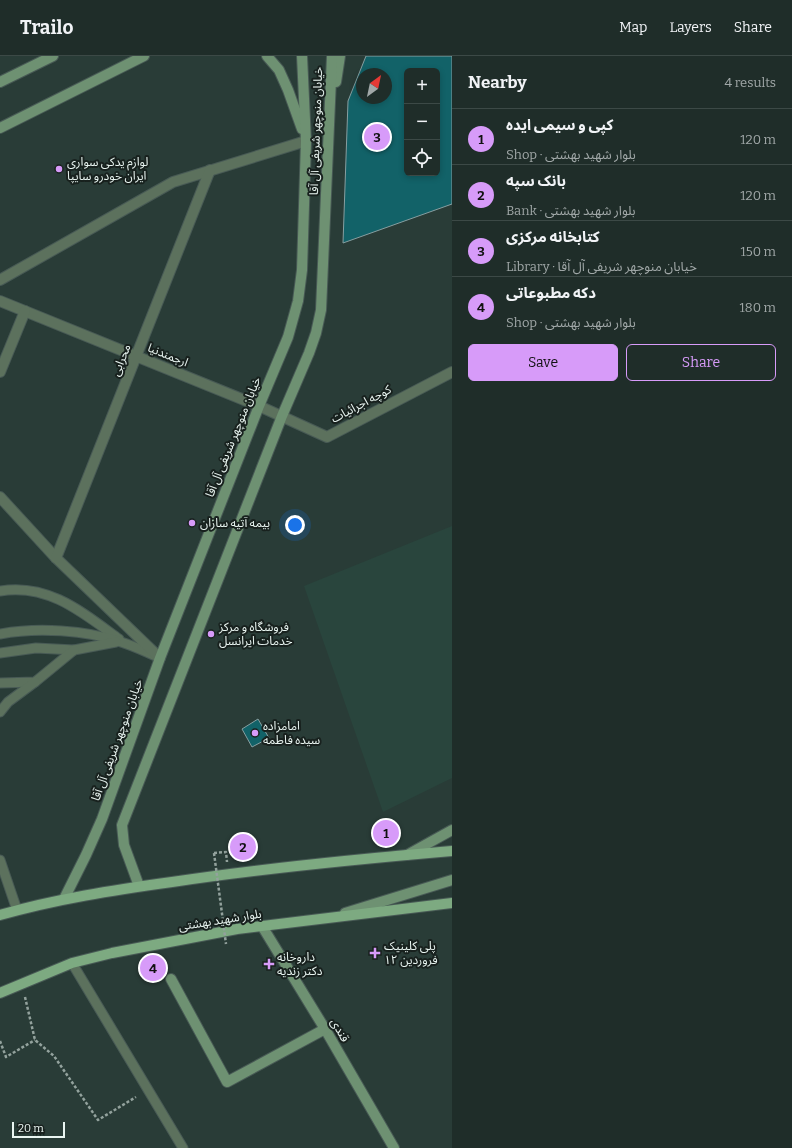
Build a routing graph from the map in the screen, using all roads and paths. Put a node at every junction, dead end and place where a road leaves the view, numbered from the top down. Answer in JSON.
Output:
{"nodes":[{"id":1,"x":53,"y":56,"type":"edge"},
{"id":2,"x":144,"y":56,"type":"edge"},
{"id":3,"x":267,"y":56,"type":"edge"},
{"id":4,"x":302,"y":56,"type":"edge"},
{"id":5,"x":332,"y":56,"type":"edge"},
{"id":6,"x":340,"y":56,"type":"edge"},
{"id":7,"x":0,"y":82,"type":"edge"},
{"id":8,"x":329,"y":118,"type":"junction"},
{"id":9,"x":0,"y":128,"type":"edge"},
{"id":10,"x":306,"y":141,"type":"junction"},
{"id":11,"x":210,"y":170,"type":"junction"},
{"id":12,"x":0,"y":280,"type":"edge"},
{"id":13,"x":0,"y":301,"type":"edge"},
{"id":14,"x":25,"y":311,"type":"junction"},
{"id":15,"x":136,"y":356,"type":"junction"},
{"id":16,"x":0,"y":372,"type":"edge"},
{"id":17,"x":452,"y":372,"type":"edge"},
{"id":18,"x":259,"y":406,"type":"junction"},
{"id":19,"x":282,"y":416,"type":"junction"},
{"id":20,"x":0,"y":497,"type":"edge"},
{"id":21,"x":56,"y":558,"type":"junction"},
{"id":22,"x":0,"y":591,"type":"edge"},
{"id":23,"x":0,"y":634,"type":"edge"},
{"id":24,"x":121,"y":642,"type":"junction"},
{"id":25,"x":74,"y":650,"type":"junction"},
{"id":26,"x":0,"y":653,"type":"edge"},
{"id":27,"x":160,"y":658,"type":"junction"},
{"id":28,"x":35,"y":682,"type":"junction"},
{"id":29,"x":0,"y":683,"type":"edge"},
{"id":30,"x":0,"y":712,"type":"edge"},
{"id":31,"x":452,"y":830,"type":"edge"},
{"id":32,"x":452,"y":851,"type":"edge"},
{"id":33,"x":226,"y":852,"type":"dead end"},
{"id":34,"x":407,"y":855,"type":"junction"},
{"id":35,"x":0,"y":860,"type":"edge"},
{"id":36,"x":452,"y":880,"type":"edge"},
{"id":37,"x":140,"y":886,"type":"junction"},
{"id":38,"x":64,"y":899,"type":"junction"},
{"id":39,"x":452,"y":903,"type":"edge"},
{"id":40,"x":17,"y":910,"type":"junction"},
{"id":41,"x":0,"y":915,"type":"edge"},
{"id":42,"x":330,"y":918,"type":"junction"},
{"id":43,"x":262,"y":926,"type":"junction"},
{"id":44,"x":226,"y":944,"type":"dead end"},
{"id":45,"x":152,"y":945,"type":"junction"},
{"id":46,"x":72,"y":963,"type":"junction"},
{"id":47,"x":171,"y":979,"type":"joint"},
{"id":48,"x":22,"y":983,"type":"junction"},
{"id":49,"x":0,"y":992,"type":"edge"},
{"id":50,"x":325,"y":1029,"type":"junction"},
{"id":51,"x":35,"y":1040,"type":"junction"},
{"id":52,"x":0,"y":1041,"type":"edge"},
{"id":53,"x":148,"y":1090,"type":"junction"},
{"id":54,"x":183,"y":1148,"type":"edge"},
{"id":55,"x":394,"y":1148,"type":"edge"}],
"edges":[{"from":1,"to":7,"type":"main road"},
{"from":2,"to":9,"type":"main road"},
{"from":3,"to":10,"type":"main road"},
{"from":4,"to":10,"type":"main road","name":"خیابان منوچهر شریفی آل آقا"},
{"from":5,"to":8,"type":"main road","name":"خیابان منوچهر شریفی آل آقا"},
{"from":6,"to":8,"type":"main road"},
{"from":8,"to":19,"type":"main road","name":"خیابان منوچهر شریفی آل آقا"},
{"from":10,"to":11,"type":"street"},
{"from":10,"to":18,"type":"main road","name":"خیابان منوچهر شریفی آل آقا"},
{"from":11,"to":12,"type":"street"},
{"from":11,"to":15,"type":"street","name":"محرابی"},
{"from":13,"to":14,"type":"street","name":"ارجمندنیا"},
{"from":14,"to":15,"type":"street","name":"ارجمندنیا"},
{"from":14,"to":16,"type":"street"},
{"from":15,"to":18,"type":"street","name":"ارجمندنیا"},
{"from":15,"to":21,"type":"street","name":"محرابی"},
{"from":17,"to":19,"type":"street","name":"کوچه اجرائیات"},
{"from":18,"to":19,"type":"street","name":"ارجمندنیا"},
{"from":18,"to":27,"type":"main road","name":"خیابان منوچهر شریفی آل آقا"},
{"from":19,"to":37,"type":"main road","name":"خیابان منوچهر شریفی آل آقا"},
{"from":20,"to":21,"type":"street"},
{"from":21,"to":27,"type":"street"},
{"from":22,"to":24,"type":"lane"},
{"from":23,"to":24,"type":"lane"},
{"from":24,"to":25,"type":"lane"},
{"from":24,"to":27,"type":"lane"},
{"from":25,"to":26,"type":"lane"},
{"from":25,"to":28,"type":"lane"},
{"from":27,"to":38,"type":"main road","name":"خیابان منوچهر شریفی آل آقا"},
{"from":28,"to":29,"type":"lane"},
{"from":28,"to":30,"type":"lane"},
{"from":31,"to":34,"type":"main road"},
{"from":32,"to":34,"type":"main road"},
{"from":33,"to":44,"type":"path","bridge":true},
{"from":34,"to":37,"type":"main road"},
{"from":35,"to":40,"type":"lane"},
{"from":36,"to":42,"type":"main road"},
{"from":37,"to":38,"type":"main road"},
{"from":38,"to":40,"type":"main road"},
{"from":39,"to":42,"type":"main road","name":"بلوار شهید بهشتی"},
{"from":40,"to":41,"type":"main road"},
{"from":42,"to":43,"type":"main road","name":"بلوار شهید بهشتی"},
{"from":43,"to":45,"type":"main road","name":"بلوار شهید بهشتی"},
{"from":43,"to":50,"type":"main road","name":"قندی"},
{"from":45,"to":46,"type":"main road","name":"بلوار شهید بهشتی"},
{"from":45,"to":47,"type":"path"},
{"from":46,"to":48,"type":"main road","name":"بلوار شهید بهشتی"},
{"from":46,"to":53,"type":"lane"},
{"from":47,"to":50,"type":"main road"},
{"from":48,"to":49,"type":"main road","name":"بلوار شهید بهشتی"},
{"from":48,"to":51,"type":"path"},
{"from":50,"to":55,"type":"main road","name":"قندی"},
{"from":51,"to":52,"type":"path"},
{"from":51,"to":53,"type":"path"},
{"from":53,"to":54,"type":"lane"}]}
